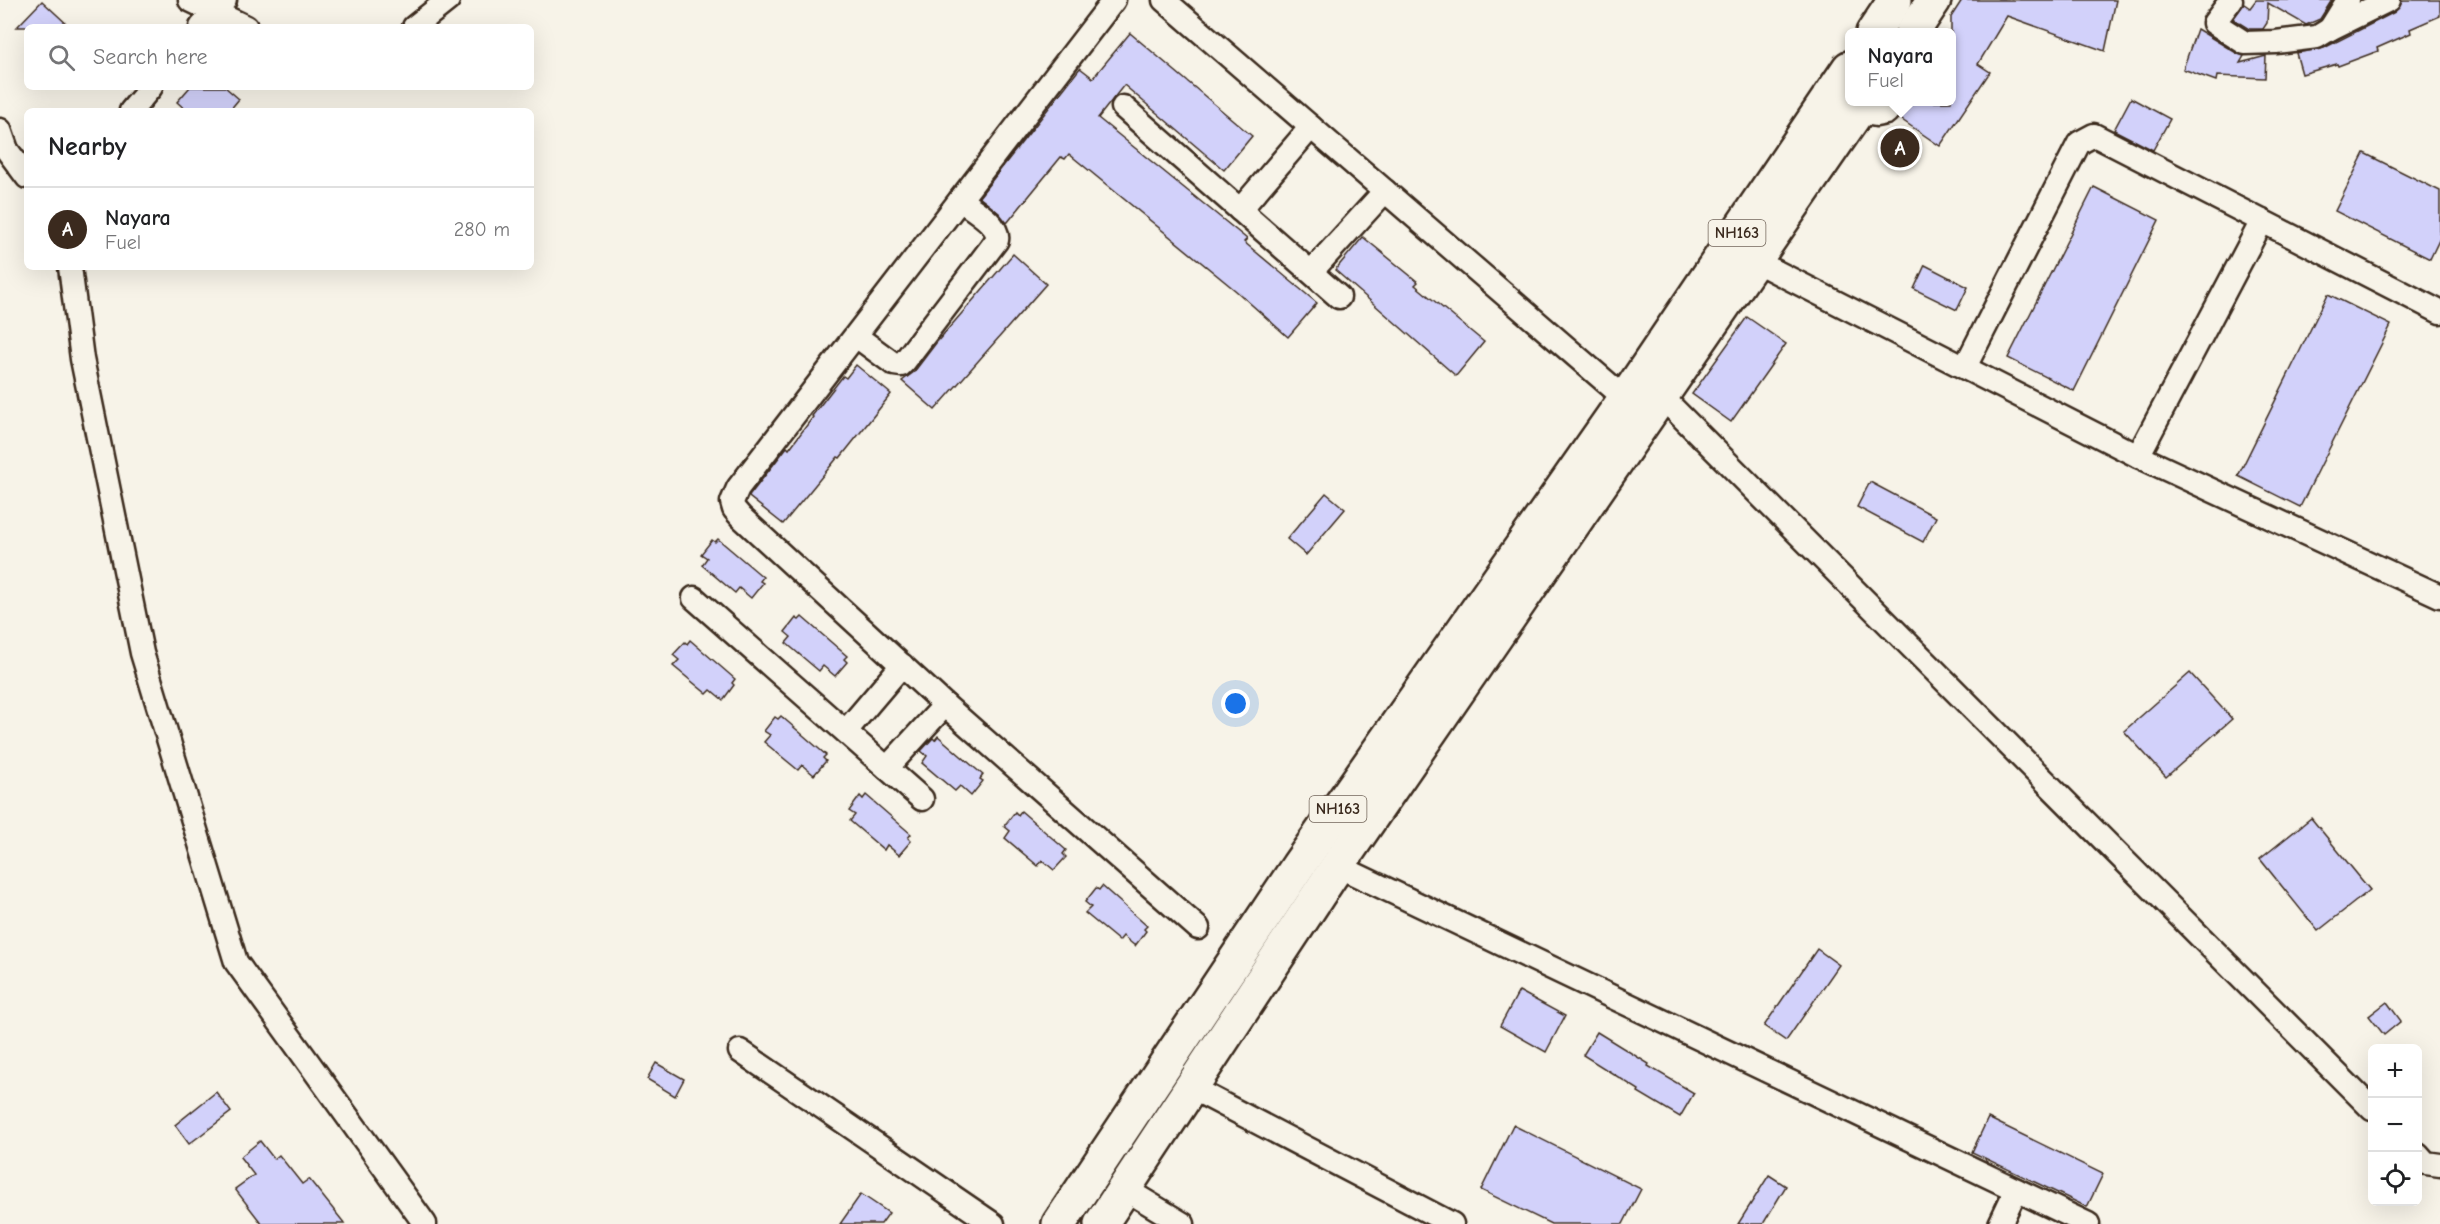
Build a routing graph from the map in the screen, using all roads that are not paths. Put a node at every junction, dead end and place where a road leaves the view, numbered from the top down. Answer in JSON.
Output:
{"nodes":[{"id":1,"x":190,"y":0,"type":"edge"},
{"id":2,"x":448,"y":0,"type":"edge"},
{"id":3,"x":1114,"y":0,"type":"edge"},
{"id":4,"x":1164,"y":0,"type":"edge"},
{"id":5,"x":1895,"y":0,"type":"edge"},
{"id":6,"x":2231,"y":0,"type":"edge"},
{"id":7,"x":2348,"y":0,"type":"edge"},
{"id":8,"x":2389,"y":0,"type":"edge"},
{"id":9,"x":213,"y":13,"type":"edge"},
{"id":10,"x":239,"y":24,"type":"edge"},
{"id":11,"x":418,"y":24,"type":"edge"},
{"id":12,"x":1876,"y":28,"type":"edge"},
{"id":13,"x":2330,"y":29,"type":"junction"},
{"id":14,"x":1845,"y":74,"type":"edge"},
{"id":15,"x":148,"y":90,"type":"edge"},
{"id":16,"x":1861,"y":106,"type":"edge"},
{"id":17,"x":1892,"y":106,"type":"edge"},
{"id":18,"x":1123,"y":107,"type":"dead end"},
{"id":19,"x":134,"y":108,"type":"edge"},
{"id":20,"x":1311,"y":127,"type":"junction"},
{"id":21,"x":0,"y":130,"type":"edge"},
{"id":22,"x":24,"y":173,"type":"edge"},
{"id":23,"x":1384,"y":191,"type":"junction"},
{"id":24,"x":960,"y":200,"type":"junction"},
{"id":25,"x":1240,"y":210,"type":"junction"},
{"id":26,"x":2262,"y":222,"type":"junction"},
{"id":27,"x":1755,"y":261,"type":"junction"},
{"id":28,"x":70,"y":270,"type":"edge"},
{"id":29,"x":1311,"y":272,"type":"junction"},
{"id":30,"x":1339,"y":297,"type":"dead end"},
{"id":31,"x":2440,"y":312,"type":"edge"},
{"id":32,"x":856,"y":336,"type":"junction"},
{"id":33,"x":1965,"y":368,"type":"junction"},
{"id":34,"x":1643,"y":397,"type":"junction"},
{"id":35,"x":2138,"y":456,"type":"junction"},
{"id":36,"x":2440,"y":596,"type":"edge"},
{"id":37,"x":694,"y":598,"type":"dead end"},
{"id":38,"x":902,"y":665,"type":"junction"},
{"id":39,"x":945,"y":705,"type":"junction"},
{"id":40,"x":846,"y":731,"type":"junction"},
{"id":41,"x":887,"y":768,"type":"junction"},
{"id":42,"x":922,"y":799,"type":"dead end"},
{"id":43,"x":1338,"y":866,"type":"junction"},
{"id":44,"x":1198,"y":928,"type":"dead end"},
{"id":45,"x":740,"y":1051,"type":"dead end"},
{"id":46,"x":1190,"y":1088,"type":"junction"},
{"id":47,"x":2368,"y":1104,"type":"edge"},
{"id":48,"x":2422,"y":1158,"type":"edge"},
{"id":49,"x":2440,"y":1165,"type":"edge"},
{"id":50,"x":1125,"y":1189,"type":"junction"},
{"id":51,"x":2016,"y":1190,"type":"junction"},
{"id":52,"x":425,"y":1224,"type":"edge"},
{"id":53,"x":993,"y":1224,"type":"edge"},
{"id":54,"x":1059,"y":1224,"type":"edge"},
{"id":55,"x":1101,"y":1224,"type":"edge"},
{"id":56,"x":1183,"y":1224,"type":"edge"},
{"id":57,"x":1452,"y":1224,"type":"edge"},
{"id":58,"x":2000,"y":1224,"type":"edge"},
{"id":59,"x":2088,"y":1224,"type":"edge"}],
"edges":[{"from":1,"to":9,"type":"street"},
{"from":2,"to":11,"type":"street"},
{"from":3,"to":24,"type":"street"},
{"from":4,"to":20,"type":"street"},
{"from":5,"to":12,"type":"highway"},
{"from":6,"to":13,"type":"street"},
{"from":7,"to":13,"type":"street"},
{"from":8,"to":13,"type":"street"},
{"from":9,"to":10,"type":"street"},
{"from":14,"to":34,"type":"highway","number":"NH163"},
{"from":15,"to":19,"type":"street"},
{"from":16,"to":17,"type":"street"},
{"from":16,"to":27,"type":"highway","number":"NH163"},
{"from":18,"to":25,"type":"street"},
{"from":20,"to":23,"type":"street"},
{"from":20,"to":25,"type":"street"},
{"from":21,"to":22,"type":"street"},
{"from":23,"to":29,"type":"street"},
{"from":23,"to":34,"type":"street"},
{"from":24,"to":32,"type":"street"},
{"from":24,"to":32,"type":"street"},
{"from":25,"to":29,"type":"street"},
{"from":26,"to":31,"type":"street"},
{"from":26,"to":33,"type":"street"},
{"from":26,"to":35,"type":"street"},
{"from":27,"to":33,"type":"street"},
{"from":27,"to":34,"type":"highway","number":"NH163"},
{"from":28,"to":52,"type":"street"},
{"from":29,"to":30,"type":"street"},
{"from":32,"to":38,"type":"street"},
{"from":33,"to":35,"type":"street"},
{"from":34,"to":43,"type":"highway","number":"NH163"},
{"from":34,"to":47,"type":"street"},
{"from":34,"to":54,"type":"highway","number":"NH163"},
{"from":35,"to":36,"type":"street"},
{"from":37,"to":40,"type":"street"},
{"from":38,"to":39,"type":"street"},
{"from":38,"to":40,"type":"street"},
{"from":39,"to":41,"type":"street"},
{"from":39,"to":44,"type":"street"},
{"from":40,"to":41,"type":"street"},
{"from":41,"to":42,"type":"street"},
{"from":43,"to":46,"type":"highway","number":"NH163"},
{"from":43,"to":51,"type":"street"},
{"from":45,"to":53,"type":"street"},
{"from":46,"to":50,"type":"highway","number":"NH163"},
{"from":46,"to":57,"type":"street"},
{"from":48,"to":49,"type":"street"},
{"from":50,"to":55,"type":"highway","number":"NH163"},
{"from":50,"to":56,"type":"street"},
{"from":51,"to":58,"type":"street"},
{"from":51,"to":59,"type":"street"}]}
